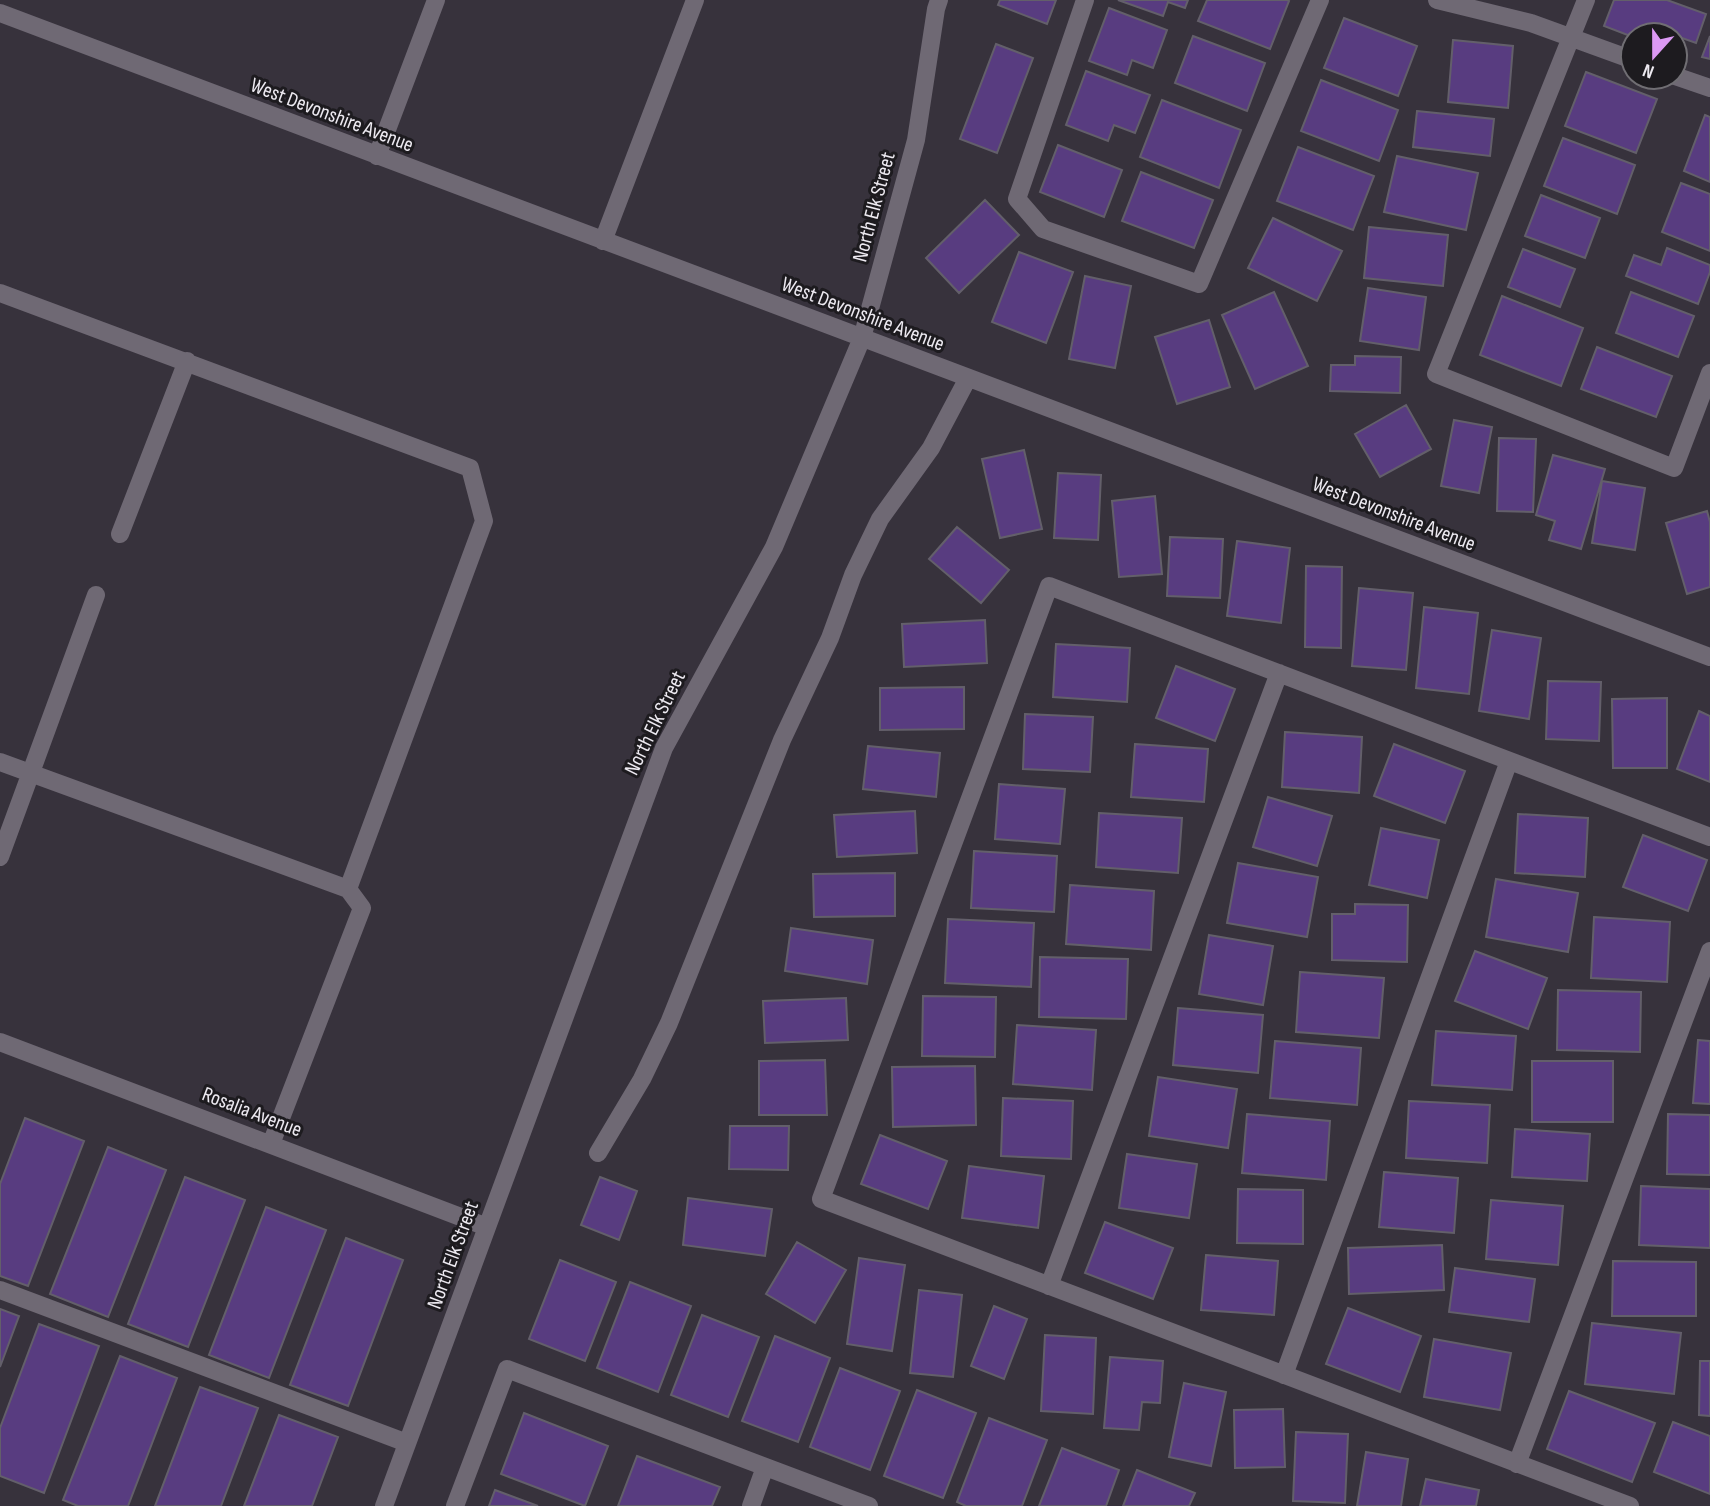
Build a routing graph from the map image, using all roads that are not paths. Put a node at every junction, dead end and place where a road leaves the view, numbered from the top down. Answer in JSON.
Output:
{"nodes":[{"id":1,"x":436,"y":0,"type":"edge"},
{"id":2,"x":695,"y":0,"type":"edge"},
{"id":3,"x":939,"y":0,"type":"edge"},
{"id":4,"x":1085,"y":0,"type":"edge"},
{"id":5,"x":1320,"y":0,"type":"edge"},
{"id":6,"x":1437,"y":0,"type":"edge"},
{"id":7,"x":1586,"y":0,"type":"edge"},
{"id":8,"x":0,"y":13,"type":"edge"},
{"id":9,"x":1571,"y":38,"type":"junction"},
{"id":10,"x":1619,"y":55,"type":"edge"},
{"id":11,"x":1689,"y":81,"type":"edge"},
{"id":12,"x":1710,"y":88,"type":"edge"},
{"id":13,"x":377,"y":156,"type":"junction"},
{"id":14,"x":603,"y":241,"type":"junction"},
{"id":15,"x":0,"y":293,"type":"edge"},
{"id":16,"x":862,"y":338,"type":"junction"},
{"id":17,"x":187,"y":361,"type":"junction"},
{"id":18,"x":1710,"y":373,"type":"edge"},
{"id":19,"x":968,"y":378,"type":"junction"},
{"id":20,"x":120,"y":534,"type":"dead end"},
{"id":21,"x":96,"y":595,"type":"dead end"},
{"id":22,"x":1710,"y":657,"type":"edge"},
{"id":23,"x":1279,"y":673,"type":"junction"},
{"id":24,"x":1509,"y":761,"type":"junction"},
{"id":25,"x":0,"y":762,"type":"edge"},
{"id":26,"x":31,"y":774,"type":"junction"},
{"id":27,"x":1710,"y":837,"type":"edge"},
{"id":28,"x":0,"y":857,"type":"edge"},
{"id":29,"x":348,"y":889,"type":"junction"},
{"id":30,"x":1710,"y":951,"type":"edge"},
{"id":31,"x":0,"y":1042,"type":"edge"},
{"id":32,"x":271,"y":1144,"type":"junction"},
{"id":33,"x":598,"y":1153,"type":"dead end"},
{"id":34,"x":487,"y":1227,"type":"junction"},
{"id":35,"x":1049,"y":1286,"type":"junction"},
{"id":36,"x":0,"y":1290,"type":"edge"},
{"id":37,"x":1284,"y":1375,"type":"junction"},
{"id":38,"x":407,"y":1443,"type":"junction"},
{"id":39,"x":1517,"y":1464,"type":"junction"},
{"id":40,"x":765,"y":1467,"type":"junction"},
{"id":41,"x":384,"y":1506,"type":"edge"},
{"id":42,"x":455,"y":1506,"type":"edge"},
{"id":43,"x":751,"y":1506,"type":"edge"},
{"id":44,"x":869,"y":1506,"type":"edge"},
{"id":45,"x":1630,"y":1506,"type":"edge"}],
"edges":[{"from":1,"to":13,"type":"street"},
{"from":2,"to":14,"type":"street"},
{"from":3,"to":16,"type":"street","name":"North Elk Street"},
{"from":4,"to":5,"type":"street"},
{"from":6,"to":9,"type":"street"},
{"from":7,"to":9,"type":"street"},
{"from":8,"to":13,"type":"street","name":"West Devonshire Avenue"},
{"from":9,"to":10,"type":"street"},
{"from":9,"to":18,"type":"street"},
{"from":11,"to":12,"type":"street"},
{"from":13,"to":14,"type":"street","name":"West Devonshire Avenue"},
{"from":14,"to":16,"type":"street","name":"West Devonshire Avenue"},
{"from":15,"to":17,"type":"street"},
{"from":16,"to":19,"type":"street","name":"West Devonshire Avenue"},
{"from":16,"to":34,"type":"street","name":"North Elk Street"},
{"from":17,"to":20,"type":"street"},
{"from":17,"to":29,"type":"street"},
{"from":19,"to":22,"type":"street","name":"West Devonshire Avenue"},
{"from":19,"to":33,"type":"street"},
{"from":21,"to":26,"type":"street"},
{"from":23,"to":24,"type":"street"},
{"from":23,"to":35,"type":"street"},
{"from":23,"to":35,"type":"street"},
{"from":24,"to":27,"type":"street"},
{"from":24,"to":37,"type":"street"},
{"from":25,"to":26,"type":"street"},
{"from":26,"to":28,"type":"street"},
{"from":26,"to":29,"type":"street"},
{"from":29,"to":32,"type":"street"},
{"from":30,"to":39,"type":"street"},
{"from":31,"to":32,"type":"street","name":"Rosalia Avenue"},
{"from":32,"to":34,"type":"street","name":"Rosalia Avenue"},
{"from":34,"to":38,"type":"street","name":"North Elk Street"},
{"from":35,"to":37,"type":"street"},
{"from":36,"to":38,"type":"street"},
{"from":37,"to":39,"type":"street"},
{"from":38,"to":41,"type":"street","name":"North Elk Street"},
{"from":39,"to":45,"type":"street"},
{"from":40,"to":42,"type":"street"},
{"from":40,"to":43,"type":"street"},
{"from":40,"to":44,"type":"street"}]}
